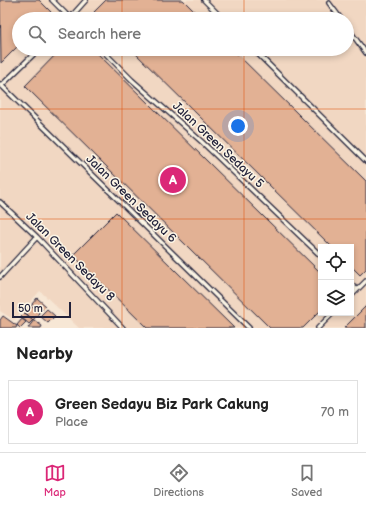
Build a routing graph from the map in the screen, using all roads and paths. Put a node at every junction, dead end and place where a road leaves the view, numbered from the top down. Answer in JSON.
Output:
{"nodes":[{"id":1,"x":52,"y":0,"type":"edge"},
{"id":2,"x":86,"y":0,"type":"edge"},
{"id":3,"x":204,"y":0,"type":"edge"},
{"id":4,"x":328,"y":3,"type":"dead end"},
{"id":5,"x":63,"y":12,"type":"edge"},
{"id":6,"x":76,"y":12,"type":"edge"},
{"id":7,"x":216,"y":12,"type":"edge"},
{"id":8,"x":335,"y":12,"type":"edge"},
{"id":9,"x":354,"y":37,"type":"edge"},
{"id":10,"x":366,"y":52,"type":"edge"},
{"id":11,"x":32,"y":56,"type":"edge"},
{"id":12,"x":108,"y":56,"type":"edge"},
{"id":13,"x":260,"y":56,"type":"edge"},
{"id":14,"x":1,"y":86,"type":"edge"},
{"id":15,"x":366,"y":161,"type":"edge"},
{"id":16,"x":0,"y":202,"type":"edge"},
{"id":17,"x":37,"y":237,"type":"junction"},
{"id":18,"x":318,"y":253,"type":"edge"},
{"id":19,"x":0,"y":277,"type":"edge"},
{"id":20,"x":366,"y":281,"type":"edge"},
{"id":21,"x":354,"y":287,"type":"edge"},
{"id":22,"x":357,"y":290,"type":"junction"},
{"id":23,"x":354,"y":293,"type":"edge"},
{"id":24,"x":330,"y":316,"type":"edge"},
{"id":25,"x":123,"y":328,"type":"edge"},
{"id":26,"x":249,"y":328,"type":"edge"},
{"id":27,"x":318,"y":328,"type":"edge"}],
"edges":[{"from":1,"to":5,"type":"lane"},
{"from":2,"to":6,"type":"lane"},
{"from":3,"to":7,"type":"lane"},
{"from":4,"to":8,"type":"lane"},
{"from":9,"to":10,"type":"lane"},
{"from":11,"to":14,"type":"lane"},
{"from":12,"to":18,"type":"lane","name":"Jalan Green Sedayu 5"},
{"from":13,"to":15,"type":"lane"},
{"from":14,"to":26,"type":"lane","name":"Jalan Green Sedayu 6"},
{"from":16,"to":17,"type":"lane","name":"Jalan Green Sedayu 8"},
{"from":17,"to":19,"type":"lane"},
{"from":17,"to":25,"type":"lane","name":"Jalan Green Sedayu 8"},
{"from":20,"to":22,"type":"lane"},
{"from":21,"to":22,"type":"lane"},
{"from":22,"to":23,"type":"lane"},
{"from":24,"to":27,"type":"lane"}]}
